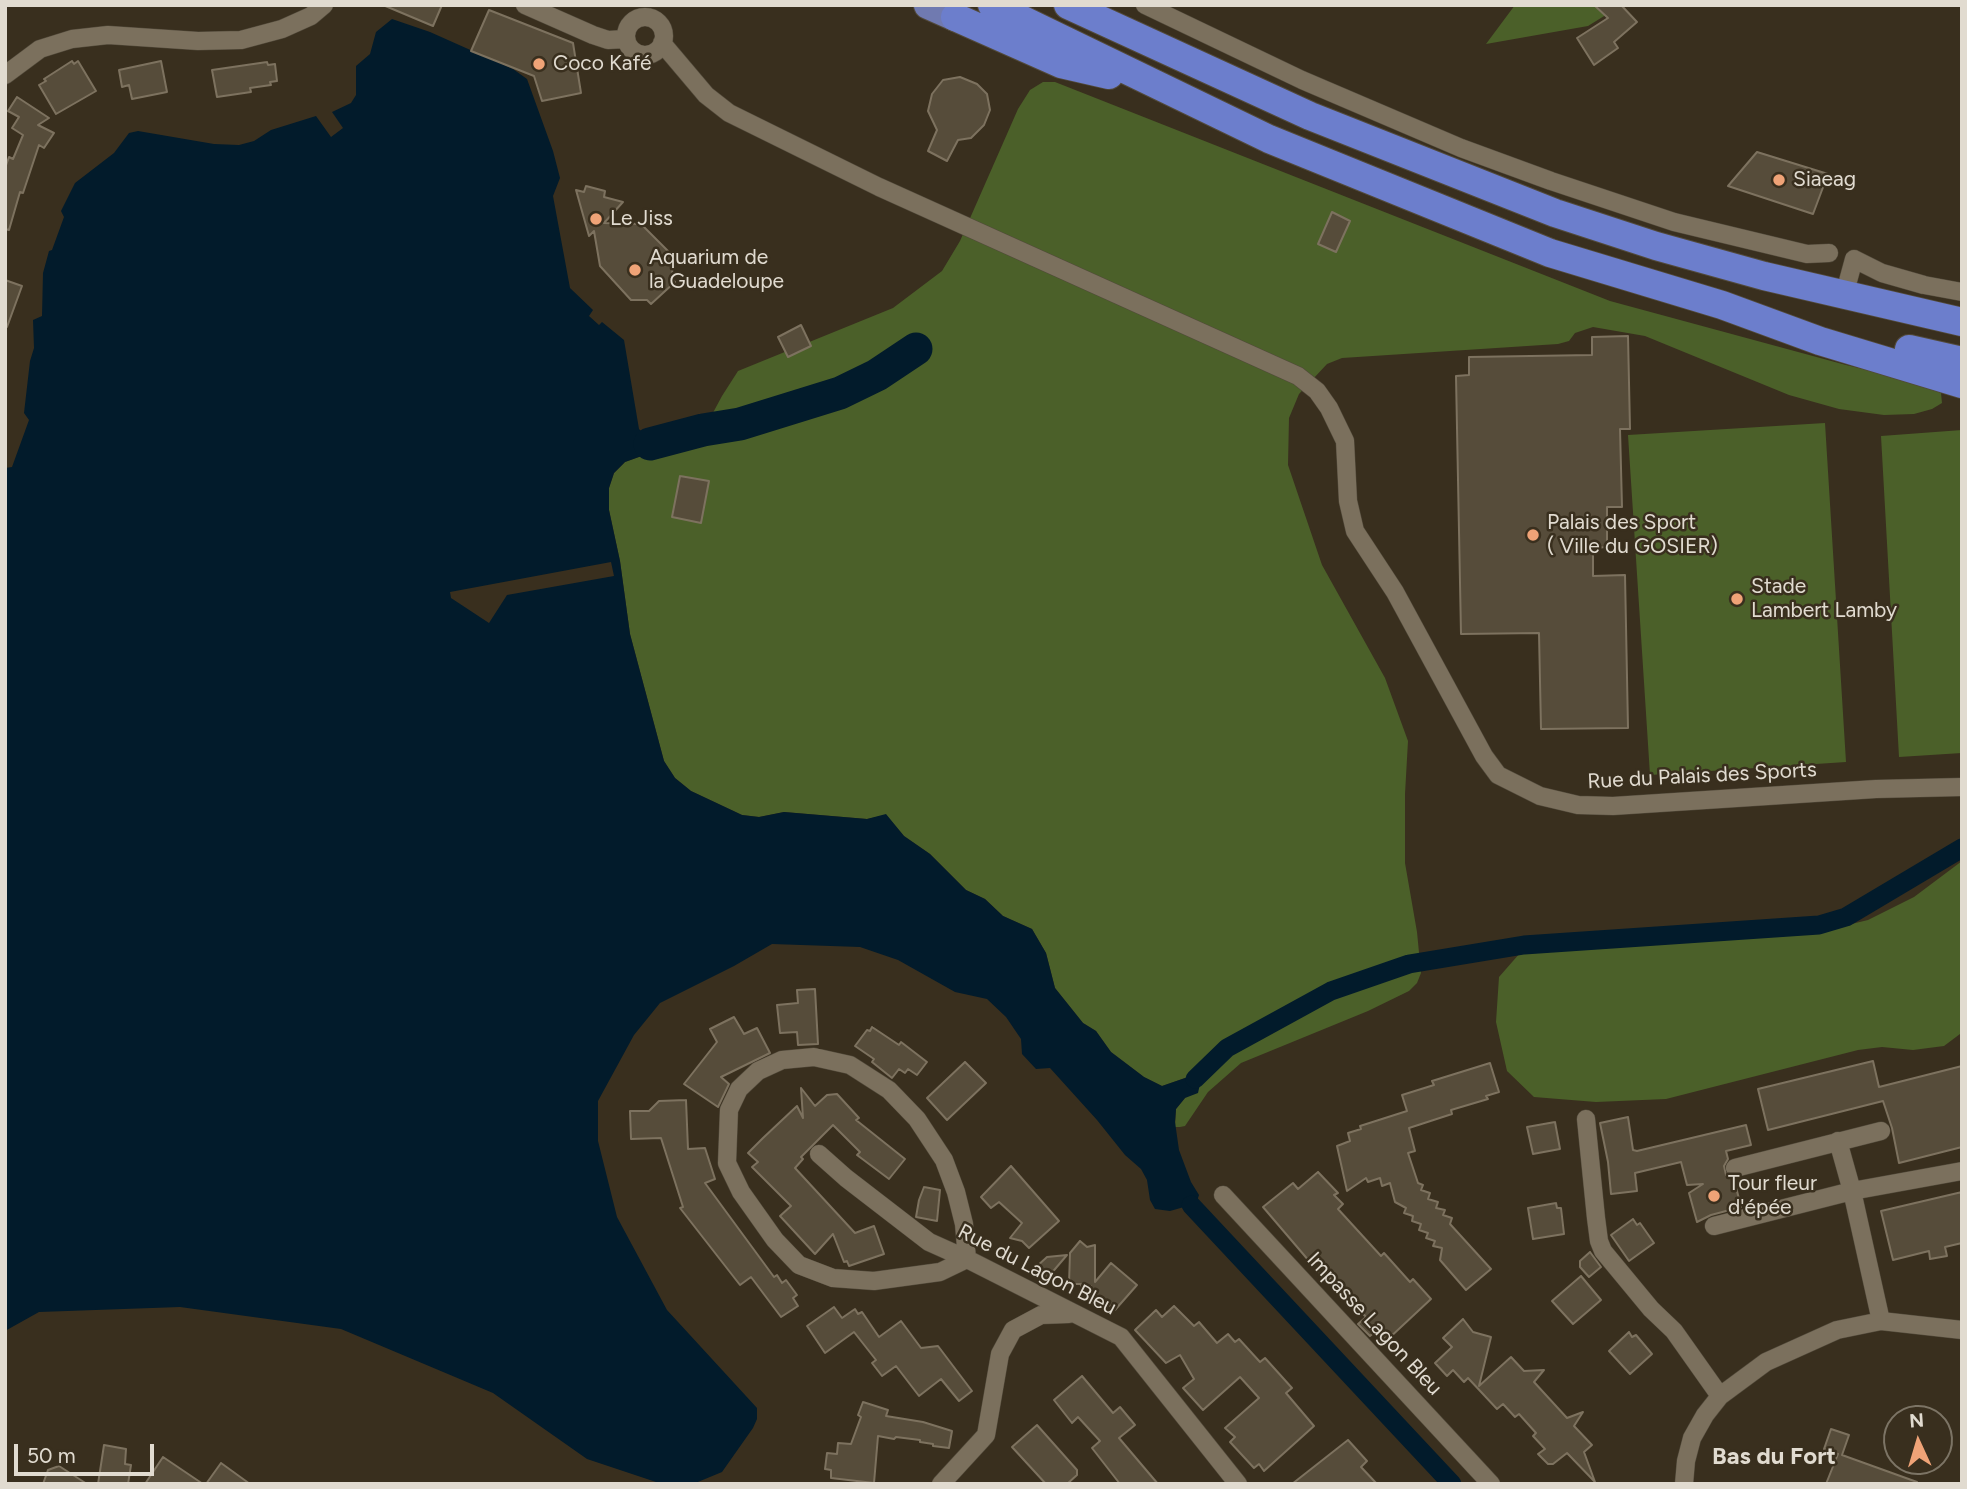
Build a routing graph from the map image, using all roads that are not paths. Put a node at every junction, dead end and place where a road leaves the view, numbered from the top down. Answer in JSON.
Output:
{"nodes":[{"id":1,"x":324,"y":5,"type":"edge"},
{"id":2,"x":524,"y":5,"type":"edge"},
{"id":3,"x":928,"y":5,"type":"edge"},
{"id":4,"x":992,"y":5,"type":"edge"},
{"id":5,"x":1068,"y":5,"type":"edge"},
{"id":6,"x":1114,"y":5,"type":"edge"},
{"id":7,"x":1145,"y":5,"type":"edge"},
{"id":8,"x":661,"y":13,"type":"edge"},
{"id":9,"x":955,"y":17,"type":"joint"},
{"id":10,"x":626,"y":40,"type":"junction"},
{"id":11,"x":662,"y":43,"type":"junction"},
{"id":12,"x":5,"y":75,"type":"edge"},
{"id":13,"x":1155,"y":85,"type":"junction"},
{"id":14,"x":1386,"y":148,"type":"junction"},
{"id":15,"x":1555,"y":213,"type":"junction"},
{"id":16,"x":1829,"y":253,"type":"dead end"},
{"id":17,"x":1848,"y":281,"type":"junction"},
{"id":18,"x":1962,"y":292,"type":"edge"},
{"id":19,"x":1962,"y":303,"type":"edge"},
{"id":20,"x":1722,"y":305,"type":"junction"},
{"id":21,"x":1962,"y":322,"type":"edge"},
{"id":22,"x":1962,"y":361,"type":"edge"},
{"id":23,"x":1962,"y":384,"type":"edge"},
{"id":24,"x":1962,"y":787,"type":"edge"},
{"id":25,"x":1586,"y":1119,"type":"dead end"},
{"id":26,"x":1881,"y":1131,"type":"dead end"},
{"id":27,"x":1838,"y":1140,"type":"junction"},
{"id":28,"x":819,"y":1154,"type":"dead end"},
{"id":29,"x":1735,"y":1168,"type":"dead end"},
{"id":30,"x":1962,"y":1171,"type":"edge"},
{"id":31,"x":1852,"y":1191,"type":"junction"},
{"id":32,"x":1223,"y":1195,"type":"dead end"},
{"id":33,"x":1714,"y":1226,"type":"dead end"},
{"id":34,"x":967,"y":1259,"type":"junction"},
{"id":35,"x":1073,"y":1314,"type":"junction"},
{"id":36,"x":1881,"y":1321,"type":"junction"},
{"id":37,"x":1962,"y":1330,"type":"edge"},
{"id":38,"x":1720,"y":1396,"type":"junction"},
{"id":39,"x":941,"y":1484,"type":"edge"},
{"id":40,"x":1238,"y":1484,"type":"edge"},
{"id":41,"x":1491,"y":1484,"type":"edge"},
{"id":42,"x":1684,"y":1484,"type":"edge"}],
"edges":[{"from":1,"to":12,"type":"street"},
{"from":2,"to":10,"type":"street"},
{"from":3,"to":9,"type":"main road"},
{"from":4,"to":13,"type":"highway"},
{"from":5,"to":14,"type":"highway"},
{"from":6,"to":14,"type":"highway"},
{"from":7,"to":16,"type":"street"},
{"from":8,"to":10,"type":"street"},
{"from":8,"to":11,"type":"street"},
{"from":9,"to":13,"type":"highway"},
{"from":10,"to":11,"type":"street"},
{"from":11,"to":24,"type":"street","name":"Rue du Palais des Sports"},
{"from":13,"to":20,"type":"highway"},
{"from":14,"to":15,"type":"highway"},
{"from":15,"to":17,"type":"highway"},
{"from":15,"to":21,"type":"highway"},
{"from":17,"to":18,"type":"street"},
{"from":17,"to":19,"type":"highway"},
{"from":20,"to":22,"type":"highway"},
{"from":20,"to":23,"type":"highway"},
{"from":25,"to":38,"type":"street"},
{"from":26,"to":27,"type":"street"},
{"from":27,"to":29,"type":"street"},
{"from":27,"to":31,"type":"street"},
{"from":28,"to":34,"type":"street","name":"Rue du Lagon Bleu"},
{"from":30,"to":31,"type":"street"},
{"from":31,"to":33,"type":"street"},
{"from":31,"to":36,"type":"street"},
{"from":32,"to":41,"type":"street","name":"Impasse Lagon Bleu"},
{"from":34,"to":34,"type":"street"},
{"from":34,"to":35,"type":"street","name":"Rue du Lagon Bleu"},
{"from":35,"to":39,"type":"street"},
{"from":35,"to":40,"type":"street","name":"Rue du Lagon Bleu"},
{"from":36,"to":37,"type":"street"},
{"from":36,"to":38,"type":"street"},
{"from":38,"to":42,"type":"street"}]}
